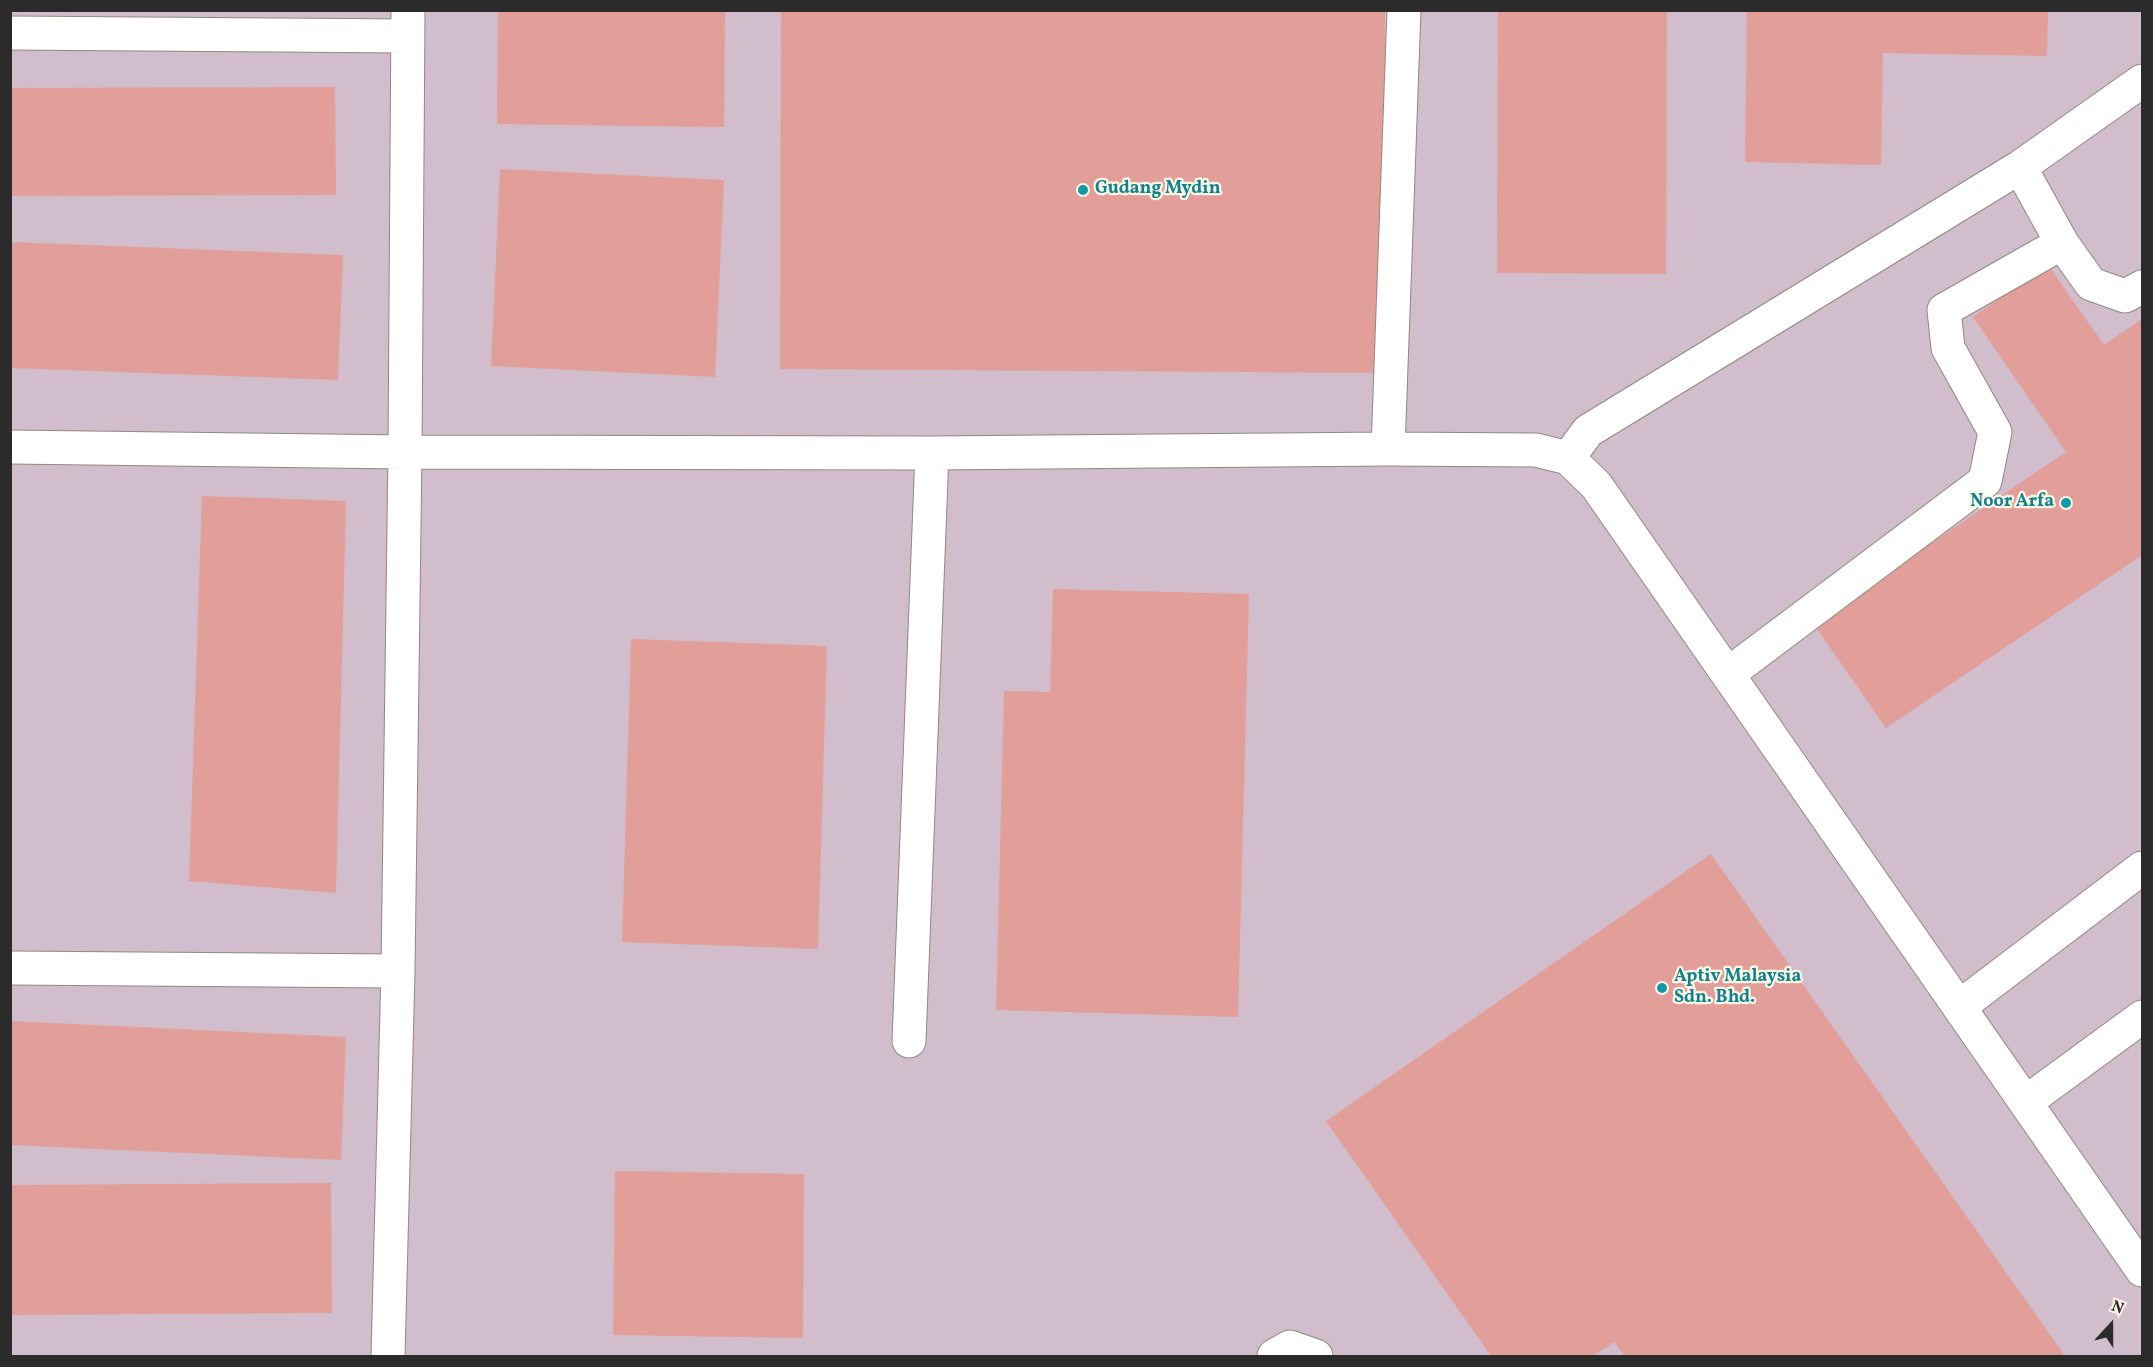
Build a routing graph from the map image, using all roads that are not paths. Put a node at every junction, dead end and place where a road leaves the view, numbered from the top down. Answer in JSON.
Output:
{"nodes":[{"id":1,"x":1404,"y":10,"type":"edge"},
{"id":2,"x":408,"y":23,"type":"edge"},
{"id":3,"x":10,"y":33,"type":"edge"},
{"id":4,"x":2142,"y":81,"type":"edge"},
{"id":5,"x":2020,"y":167,"type":"junction"},
{"id":6,"x":2062,"y":243,"type":"junction"},
{"id":7,"x":2142,"y":286,"type":"edge"},
{"id":8,"x":10,"y":447,"type":"edge"},
{"id":9,"x":1388,"y":449,"type":"junction"},
{"id":10,"x":405,"y":452,"type":"junction"},
{"id":11,"x":932,"y":453,"type":"junction"},
{"id":12,"x":1568,"y":458,"type":"junction"},
{"id":13,"x":1728,"y":674,"type":"junction"},
{"id":14,"x":2142,"y":868,"type":"edge"},
{"id":15,"x":10,"y":968,"type":"edge"},
{"id":16,"x":398,"y":971,"type":"junction"},
{"id":17,"x":1959,"y":1007,"type":"junction"},
{"id":18,"x":2142,"y":1017,"type":"edge"},
{"id":19,"x":909,"y":1041,"type":"dead end"},
{"id":20,"x":2026,"y":1102,"type":"junction"},
{"id":21,"x":2142,"y":1270,"type":"edge"},
{"id":22,"x":388,"y":1356,"type":"edge"},
{"id":23,"x":1274,"y":1356,"type":"edge"},
{"id":24,"x":1316,"y":1356,"type":"edge"}],
"edges":[{"from":1,"to":9,"type":"street"},
{"from":2,"to":3,"type":"street"},
{"from":2,"to":10,"type":"street"},
{"from":4,"to":5,"type":"street"},
{"from":5,"to":6,"type":"street"},
{"from":5,"to":12,"type":"street"},
{"from":6,"to":7,"type":"street"},
{"from":6,"to":13,"type":"street"},
{"from":8,"to":10,"type":"street"},
{"from":9,"to":11,"type":"street"},
{"from":9,"to":12,"type":"street"},
{"from":10,"to":11,"type":"street"},
{"from":10,"to":16,"type":"street"},
{"from":11,"to":19,"type":"street"},
{"from":12,"to":13,"type":"street"},
{"from":13,"to":17,"type":"street"},
{"from":14,"to":17,"type":"street"},
{"from":15,"to":16,"type":"street"},
{"from":16,"to":22,"type":"street"},
{"from":17,"to":20,"type":"street"},
{"from":18,"to":20,"type":"street"},
{"from":20,"to":21,"type":"street"},
{"from":23,"to":24,"type":"street"}]}
